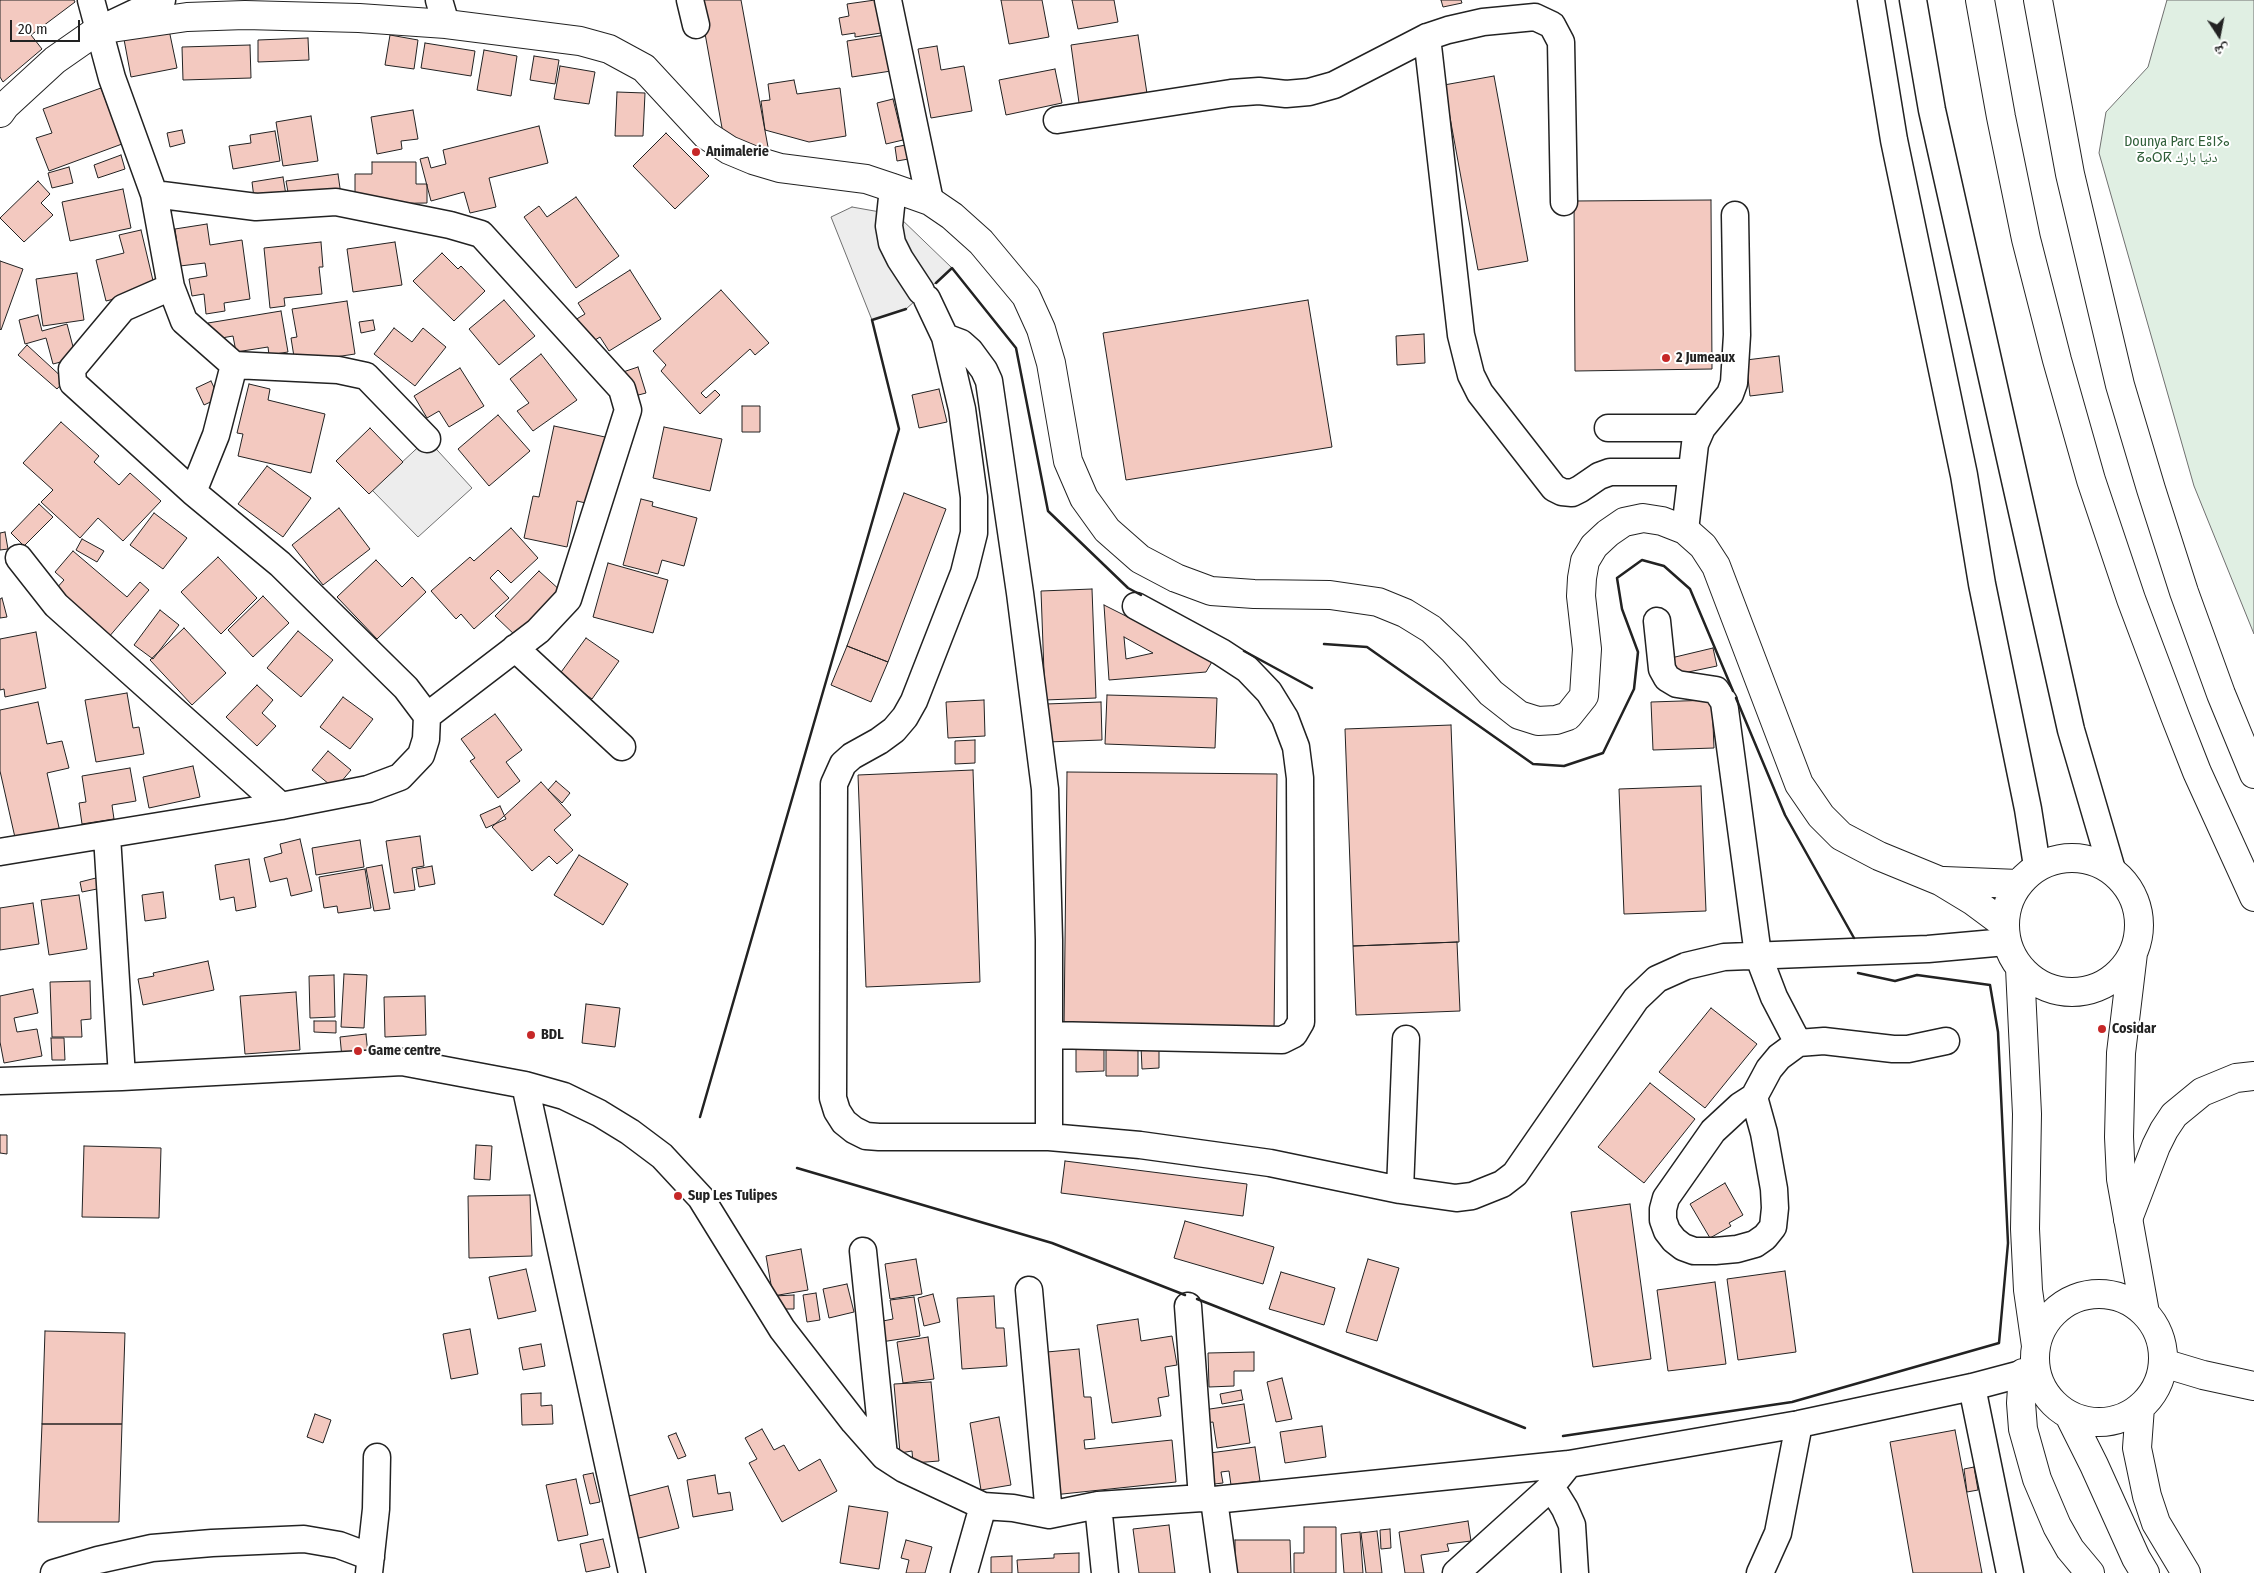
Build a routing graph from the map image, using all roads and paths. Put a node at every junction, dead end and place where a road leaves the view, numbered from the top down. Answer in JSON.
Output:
{"nodes":[{"id":1,"x":91,"y":0,"type":"edge"},
{"id":2,"x":162,"y":0,"type":"edge"},
{"id":3,"x":690,"y":0,"type":"edge"},
{"id":4,"x":888,"y":0,"type":"edge"},
{"id":5,"x":1871,"y":0,"type":"edge"},
{"id":6,"x":1913,"y":0,"type":"edge"},
{"id":7,"x":1980,"y":0,"type":"edge"},
{"id":8,"x":2038,"y":0,"type":"edge"},
{"id":9,"x":443,"y":12,"type":"edge"},
{"id":10,"x":696,"y":25,"type":"dead end"},
{"id":11,"x":98,"y":30,"type":"junction"},
{"id":12,"x":1427,"y":37,"type":"junction"},
{"id":13,"x":0,"y":113,"type":"edge"},
{"id":14,"x":1057,"y":120,"type":"dead end"},
{"id":15,"x":893,"y":188,"type":"junction"},
{"id":16,"x":154,"y":194,"type":"junction"},
{"id":17,"x":930,"y":201,"type":"junction"},
{"id":18,"x":1564,"y":202,"type":"dead end"},
{"id":19,"x":1735,"y":215,"type":"dead end"},
{"id":20,"x":171,"y":287,"type":"junction"},
{"id":21,"x":944,"y":337,"type":"junction"},
{"id":22,"x":234,"y":365,"type":"junction"},
{"id":23,"x":1608,"y":428,"type":"dead end"},
{"id":24,"x":1702,"y":428,"type":"junction"},
{"id":25,"x":427,"y":439,"type":"dead end"},
{"id":26,"x":1691,"y":472,"type":"junction"},
{"id":27,"x":193,"y":492,"type":"junction"},
{"id":28,"x":1686,"y":530,"type":"junction"},
{"id":29,"x":19,"y":558,"type":"dead end"},
{"id":30,"x":1136,"y":606,"type":"dead end"},
{"id":31,"x":1657,"y":620,"type":"dead end"},
{"id":32,"x":515,"y":648,"type":"junction"},
{"id":33,"x":428,"y":716,"type":"junction"},
{"id":34,"x":622,"y":746,"type":"dead end"},
{"id":35,"x":2254,"y":774,"type":"edge"},
{"id":36,"x":281,"y":806,"type":"junction"},
{"id":37,"x":107,"y":836,"type":"junction"},
{"id":38,"x":0,"y":852,"type":"edge"},
{"id":39,"x":2112,"y":870,"type":"junction"},
{"id":40,"x":2027,"y":875,"type":"junction"},
{"id":41,"x":1940,"y":881,"type":"junction"},
{"id":42,"x":2254,"y":897,"type":"edge"},
{"id":43,"x":2005,"y":933,"type":"junction"},
{"id":44,"x":2134,"y":952,"type":"junction"},
{"id":45,"x":1758,"y":955,"type":"junction"},
{"id":46,"x":2020,"y":968,"type":"junction"},
{"id":47,"x":1049,"y":1035,"type":"junction"},
{"id":48,"x":1406,"y":1039,"type":"dead end"},
{"id":49,"x":1946,"y":1041,"type":"dead end"},
{"id":50,"x":1798,"y":1043,"type":"junction"},
{"id":51,"x":2254,"y":1076,"type":"edge"},
{"id":52,"x":122,"y":1077,"type":"junction"},
{"id":53,"x":0,"y":1081,"type":"edge"},
{"id":54,"x":525,"y":1085,"type":"junction"},
{"id":55,"x":1754,"y":1097,"type":"junction"},
{"id":56,"x":1049,"y":1137,"type":"junction"},
{"id":57,"x":1400,"y":1190,"type":"junction"},
{"id":58,"x":2128,"y":1219,"type":"junction"},
{"id":59,"x":863,"y":1251,"type":"dead end"},
{"id":60,"x":1029,"y":1290,"type":"dead end"},
{"id":61,"x":1188,"y":1306,"type":"dead end"},
{"id":62,"x":2145,"y":1313,"type":"junction"},
{"id":63,"x":2032,"y":1363,"type":"junction"},
{"id":64,"x":2163,"y":1363,"type":"junction"},
{"id":65,"x":2254,"y":1386,"type":"edge"},
{"id":66,"x":1972,"y":1387,"type":"junction"},
{"id":67,"x":2140,"y":1407,"type":"junction"},
{"id":68,"x":2069,"y":1415,"type":"junction"},
{"id":69,"x":1799,"y":1424,"type":"junction"},
{"id":70,"x":884,"y":1456,"type":"junction"},
{"id":71,"x":377,"y":1458,"type":"dead end"},
{"id":72,"x":1570,"y":1464,"type":"junction"},
{"id":73,"x":1550,"y":1489,"type":"junction"},
{"id":74,"x":1208,"y":1499,"type":"junction"},
{"id":75,"x":1098,"y":1505,"type":"junction"},
{"id":76,"x":984,"y":1506,"type":"junction"},
{"id":77,"x":1048,"y":1515,"type":"junction"},
{"id":78,"x":370,"y":1565,"type":"edge"},
{"id":79,"x":54,"y":1573,"type":"edge"},
{"id":80,"x":632,"y":1573,"type":"edge"},
{"id":81,"x":964,"y":1573,"type":"edge"},
{"id":82,"x":1105,"y":1573,"type":"edge"},
{"id":83,"x":1224,"y":1573,"type":"edge"},
{"id":84,"x":1456,"y":1573,"type":"edge"},
{"id":85,"x":1575,"y":1573,"type":"edge"},
{"id":86,"x":1760,"y":1573,"type":"edge"},
{"id":87,"x":2010,"y":1573,"type":"edge"},
{"id":88,"x":2090,"y":1573,"type":"edge"},
{"id":89,"x":2145,"y":1573,"type":"edge"},
{"id":90,"x":2186,"y":1573,"type":"edge"}],
"edges":[{"from":1,"to":11,"type":"street"},
{"from":2,"to":11,"type":"street"},
{"from":3,"to":10,"type":"street"},
{"from":4,"to":17,"type":"street"},
{"from":5,"to":40,"type":"street"},
{"from":6,"to":39,"type":"street"},
{"from":7,"to":42,"type":"main road"},
{"from":8,"to":35,"type":"main road"},
{"from":9,"to":11,"type":"main road"},
{"from":9,"to":15,"type":"main road"},
{"from":11,"to":13,"type":"main road"},
{"from":11,"to":16,"type":"street"},
{"from":12,"to":14,"type":"street"},
{"from":12,"to":18,"type":"street"},
{"from":12,"to":26,"type":"street"},
{"from":15,"to":17,"type":"main road"},
{"from":15,"to":21,"type":"street"},
{"from":16,"to":20,"type":"street"},
{"from":16,"to":32,"type":"street"},
{"from":17,"to":28,"type":"main road"},
{"from":19,"to":24,"type":"street"},
{"from":20,"to":22,"type":"street"},
{"from":20,"to":27,"type":"street"},
{"from":21,"to":47,"type":"street"},
{"from":21,"to":56,"type":"street"},
{"from":22,"to":25,"type":"street"},
{"from":22,"to":27,"type":"street"},
{"from":23,"to":24,"type":"street"},
{"from":24,"to":26,"type":"street"},
{"from":26,"to":28,"type":"street"},
{"from":27,"to":33,"type":"street"},
{"from":28,"to":41,"type":"main road"},
{"from":29,"to":36,"type":"street"},
{"from":30,"to":47,"type":"street"},
{"from":31,"to":45,"type":"street"},
{"from":32,"to":33,"type":"street"},
{"from":32,"to":34,"type":"street"},
{"from":33,"to":36,"type":"street"},
{"from":36,"to":37,"type":"street"},
{"from":37,"to":38,"type":"street"},
{"from":37,"to":52,"type":"street"},
{"from":39,"to":40,"type":"main road"},
{"from":39,"to":44,"type":"main road"},
{"from":40,"to":41,"type":"main road"},
{"from":40,"to":43,"type":"main road"},
{"from":41,"to":43,"type":"main road"},
{"from":43,"to":45,"type":"street"},
{"from":43,"to":46,"type":"main road"},
{"from":44,"to":46,"type":"main road"},
{"from":44,"to":58,"type":"main road"},
{"from":45,"to":50,"type":"street"},
{"from":45,"to":57,"type":"street"},
{"from":46,"to":63,"type":"main road"},
{"from":47,"to":56,"type":"street"},
{"from":48,"to":57,"type":"street"},
{"from":49,"to":50,"type":"street"},
{"from":50,"to":55,"type":"street"},
{"from":51,"to":58,"type":"main road"},
{"from":52,"to":53,"type":"street"},
{"from":52,"to":54,"type":"street"},
{"from":54,"to":70,"type":"street"},
{"from":54,"to":80,"type":"street"},
{"from":55,"to":55,"type":"street"},
{"from":56,"to":57,"type":"street"},
{"from":58,"to":62,"type":"main road"},
{"from":59,"to":70,"type":"street"},
{"from":60,"to":77,"type":"street"},
{"from":61,"to":74,"type":"street"},
{"from":62,"to":63,"type":"main road"},
{"from":62,"to":64,"type":"main road"},
{"from":63,"to":66,"type":"street"},
{"from":63,"to":68,"type":"main road"},
{"from":63,"to":88,"type":"main road"},
{"from":64,"to":65,"type":"main road"},
{"from":64,"to":67,"type":"main road"},
{"from":66,"to":69,"type":"street"},
{"from":66,"to":87,"type":"street"},
{"from":67,"to":68,"type":"main road"},
{"from":67,"to":90,"type":"main road"},
{"from":68,"to":89,"type":"main road"},
{"from":69,"to":72,"type":"street"},
{"from":69,"to":86,"type":"street"},
{"from":70,"to":76,"type":"street"},
{"from":71,"to":78,"type":"street"},
{"from":72,"to":73,"type":"street"},
{"from":72,"to":74,"type":"street"},
{"from":73,"to":84,"type":"street"},
{"from":73,"to":85,"type":"street"},
{"from":74,"to":75,"type":"street"},
{"from":74,"to":83,"type":"street"},
{"from":75,"to":77,"type":"street"},
{"from":75,"to":82,"type":"street"},
{"from":76,"to":77,"type":"street"},
{"from":76,"to":81,"type":"street"},
{"from":78,"to":79,"type":"street"}]}
